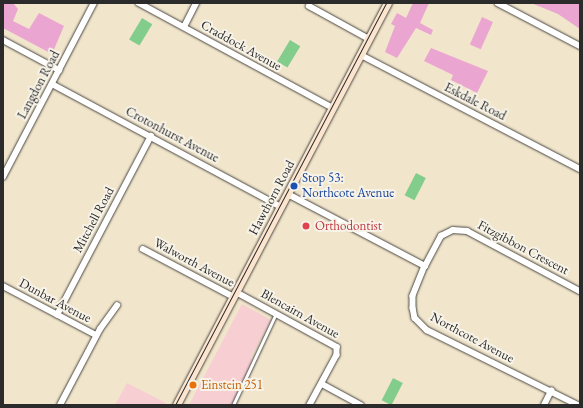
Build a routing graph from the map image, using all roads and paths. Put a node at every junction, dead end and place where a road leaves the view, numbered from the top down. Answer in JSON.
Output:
{"nodes":[{"id":1,"x":94,"y":3,"type":"edge"},
{"id":2,"x":139,"y":3,"type":"edge"},
{"id":3,"x":196,"y":3,"type":"edge"},
{"id":4,"x":388,"y":3,"type":"edge"},
{"id":5,"x":498,"y":3,"type":"edge"},
{"id":6,"x":309,"y":6,"type":"dead end"},
{"id":7,"x":184,"y":27,"type":"junction"},
{"id":8,"x":369,"y":39,"type":"junction"},
{"id":9,"x":3,"y":40,"type":"edge"},
{"id":10,"x":580,"y":46,"type":"edge"},
{"id":11,"x":361,"y":55,"type":"junction"},
{"id":12,"x":59,"y":70,"type":"junction"},
{"id":13,"x":52,"y":84,"type":"junction"},
{"id":14,"x":333,"y":108,"type":"junction"},
{"id":15,"x":151,"y":136,"type":"junction"},
{"id":16,"x":580,"y":168,"type":"edge"},
{"id":17,"x":3,"y":178,"type":"edge"},
{"id":18,"x":288,"y":194,"type":"junction"},
{"id":19,"x":282,"y":206,"type":"junction"},
{"id":20,"x":143,"y":249,"type":"dead end"},
{"id":21,"x":425,"y":266,"type":"junction"},
{"id":22,"x":3,"y":286,"type":"edge"},
{"id":23,"x":580,"y":291,"type":"edge"},
{"id":24,"x":235,"y":294,"type":"junction"},
{"id":25,"x":117,"y":306,"type":"dead end"},
{"id":26,"x":276,"y":313,"type":"junction"},
{"id":27,"x":57,"y":314,"type":"junction"},
{"id":28,"x":96,"y":335,"type":"junction"},
{"id":29,"x":322,"y":384,"type":"junction"},
{"id":30,"x":551,"y":391,"type":"junction"},
{"id":31,"x":60,"y":405,"type":"edge"},
{"id":32,"x":177,"y":405,"type":"edge"},
{"id":33,"x":234,"y":405,"type":"edge"},
{"id":34,"x":310,"y":405,"type":"edge"},
{"id":35,"x":361,"y":405,"type":"edge"},
{"id":36,"x":544,"y":405,"type":"edge"},
{"id":37,"x":578,"y":405,"type":"edge"}],
"edges":[{"from":1,"to":12,"type":"street","name":"Langdon Road"},
{"from":2,"to":7,"type":"street","name":"Craddock Avenue"},
{"from":3,"to":7,"type":"street"},
{"from":4,"to":8,"type":"main road","name":"Hawthorn Road"},
{"from":5,"to":10,"type":"street"},
{"from":6,"to":8,"type":"street"},
{"from":7,"to":14,"type":"street","name":"Craddock Avenue"},
{"from":8,"to":11,"type":"main road","name":"Hawthorn Road"},
{"from":9,"to":12,"type":"street"},
{"from":11,"to":14,"type":"main road","name":"Hawthorn Road"},
{"from":11,"to":16,"type":"street","name":"Eskdale Road"},
{"from":12,"to":13,"type":"street","name":"Langdon Road"},
{"from":13,"to":15,"type":"street","name":"Crotonhurst Avenue"},
{"from":13,"to":17,"type":"street","name":"Langdon Road"},
{"from":14,"to":18,"type":"main road","name":"Hawthorn Road"},
{"from":15,"to":19,"type":"street","name":"Crotonhurst Avenue"},
{"from":15,"to":27,"type":"street","name":"Mitchell Road"},
{"from":18,"to":19,"type":"main road","name":"Hawthorn Road"},
{"from":18,"to":21,"type":"street"},
{"from":19,"to":24,"type":"main road","name":"Hawthorn Road"},
{"from":20,"to":24,"type":"street","name":"Walworth Avenue"},
{"from":21,"to":23,"type":"street","name":"Fitzgibbon Crescent"},
{"from":21,"to":30,"type":"street","name":"Northcote Avenue"},
{"from":22,"to":27,"type":"street","name":"Dunbar Avenue"},
{"from":24,"to":26,"type":"street","name":"Blencairn Avenue"},
{"from":24,"to":32,"type":"main road","name":"Hawthorn Road"},
{"from":25,"to":28,"type":"street"},
{"from":26,"to":29,"type":"street","name":"Blencairn Avenue"},
{"from":26,"to":33,"type":"lane"},
{"from":27,"to":28,"type":"street","name":"Dunbar Avenue"},
{"from":28,"to":31,"type":"street"},
{"from":29,"to":34,"type":"street"},
{"from":29,"to":35,"type":"street"},
{"from":30,"to":36,"type":"street"},
{"from":30,"to":37,"type":"street","name":"Northcote Avenue"}]}
